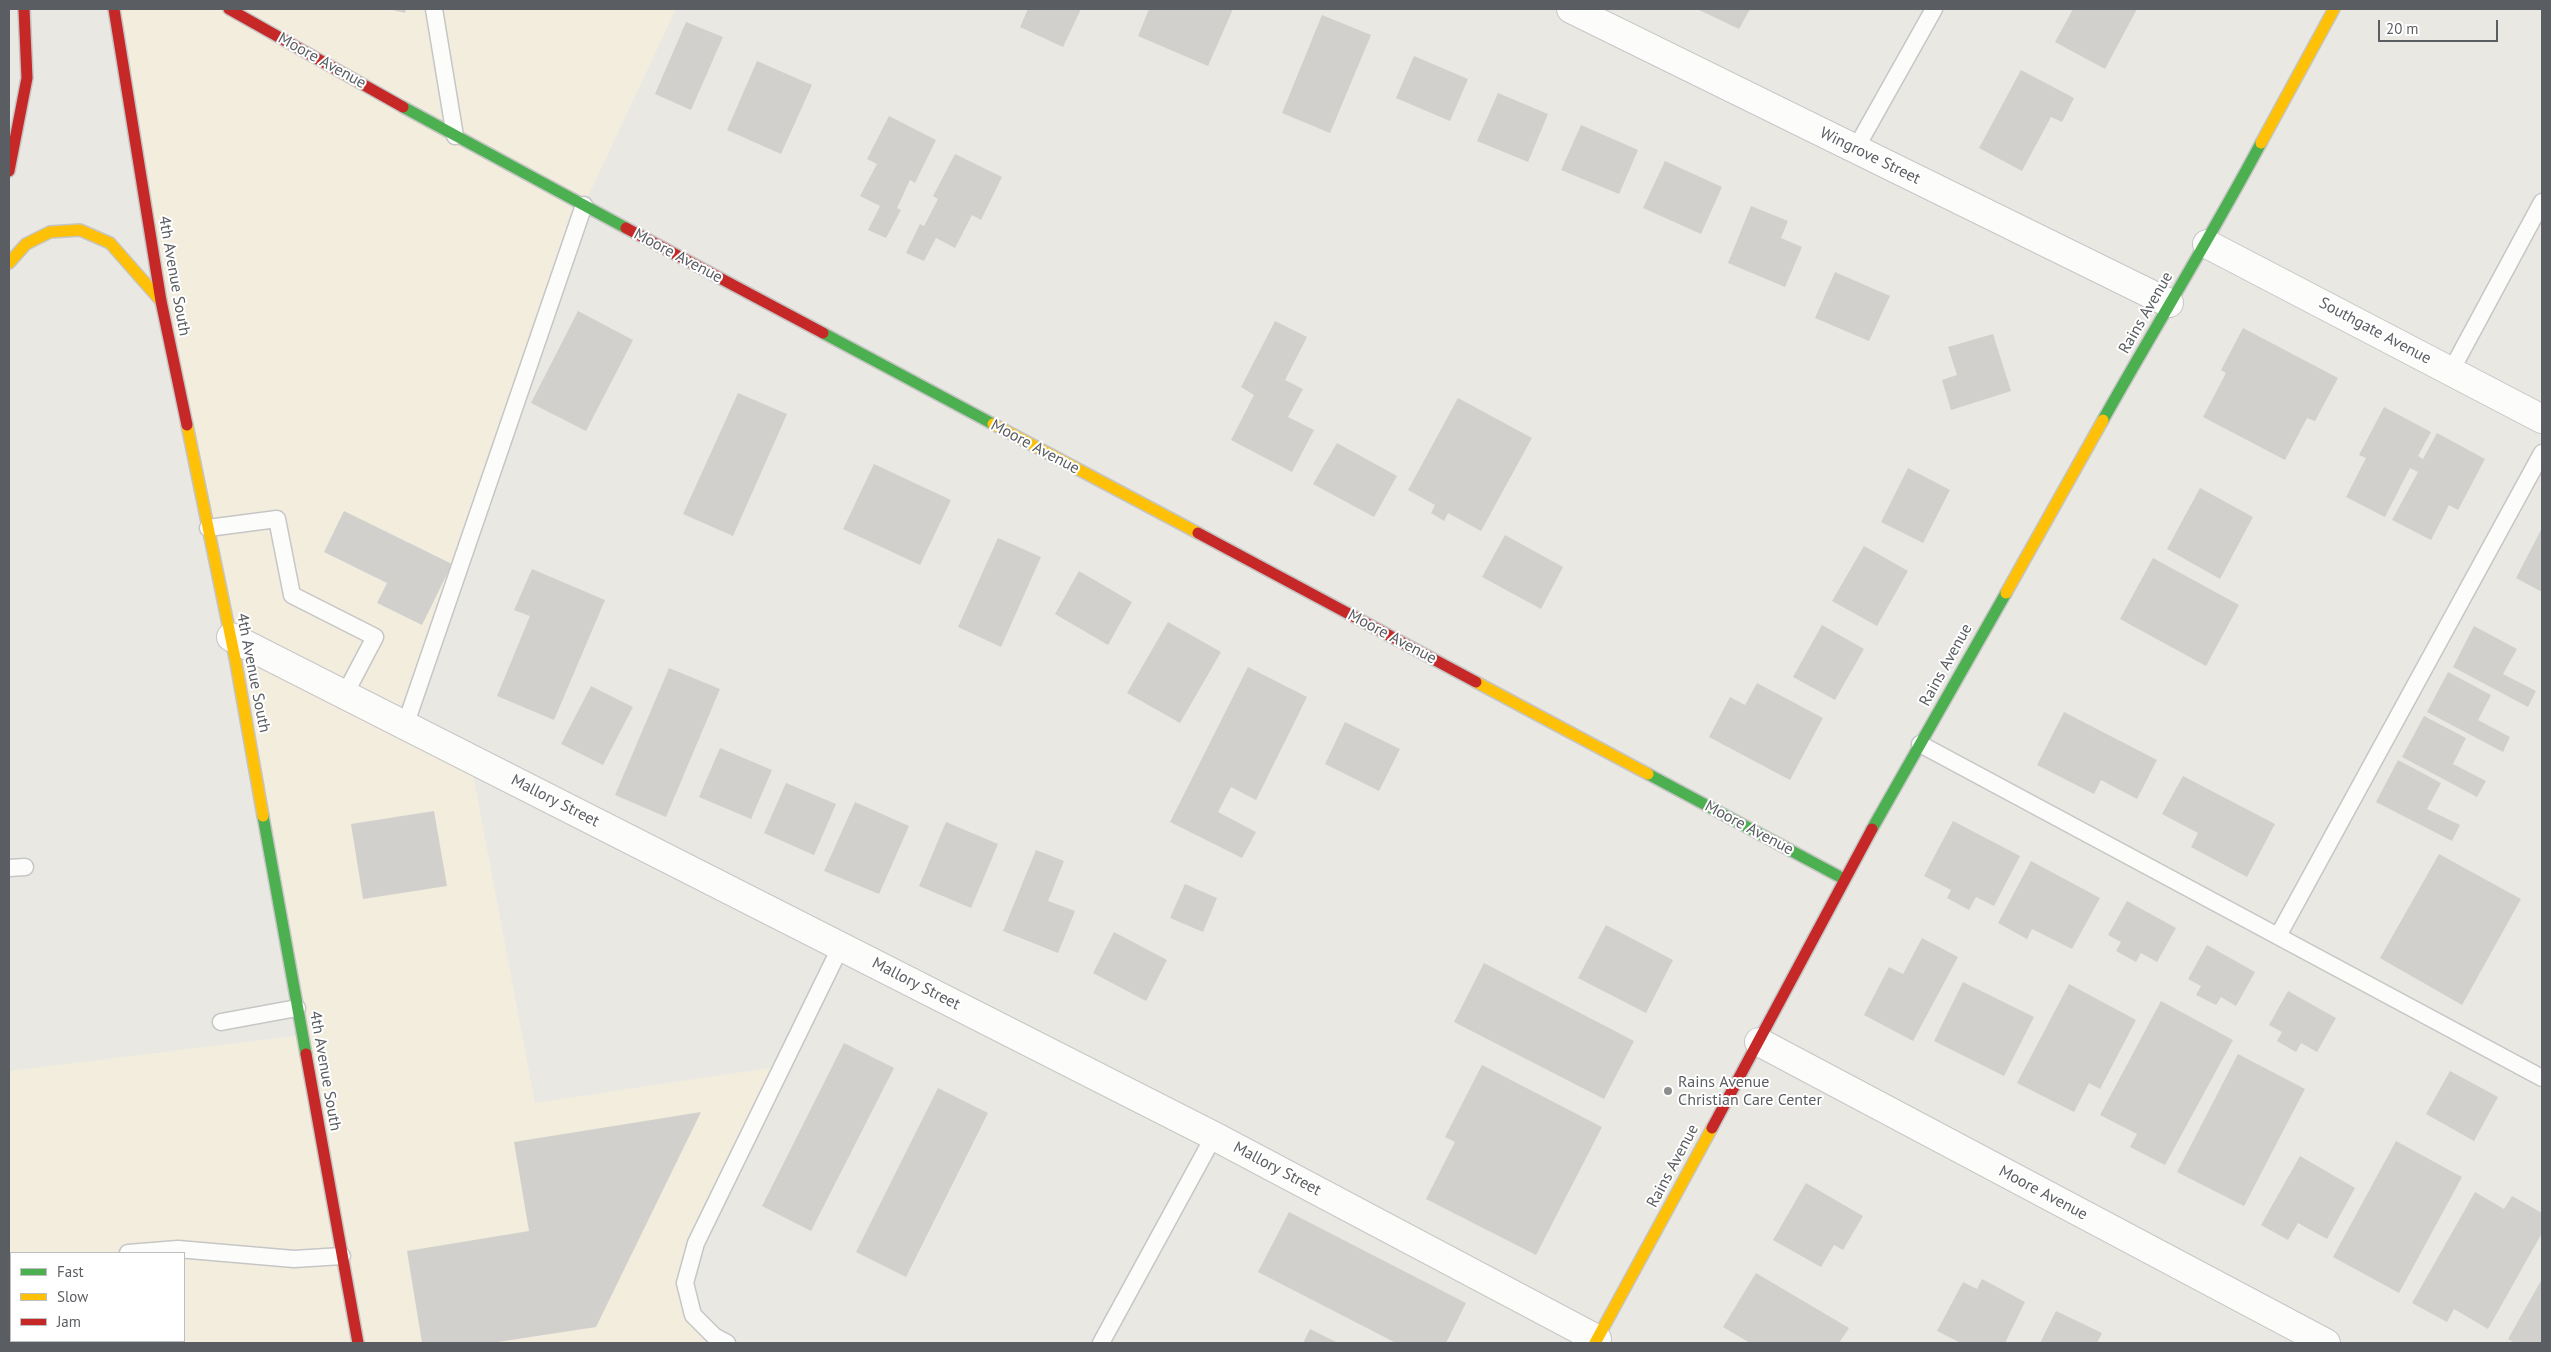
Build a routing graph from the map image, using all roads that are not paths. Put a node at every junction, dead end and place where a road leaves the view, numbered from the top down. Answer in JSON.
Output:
{"nodes":[{"id":1,"x":24,"y":9,"type":"edge"},
{"id":2,"x":114,"y":9,"type":"edge"},
{"id":3,"x":229,"y":9,"type":"edge"},
{"id":4,"x":434,"y":9,"type":"edge"},
{"id":5,"x":1572,"y":9,"type":"edge"},
{"id":6,"x":1934,"y":9,"type":"edge"},
{"id":7,"x":2334,"y":9,"type":"edge"},
{"id":8,"x":455,"y":136,"type":"junction"},
{"id":9,"x":1856,"y":148,"type":"junction"},
{"id":10,"x":9,"y":171,"type":"edge"},
{"id":11,"x":2542,"y":202,"type":"edge"},
{"id":12,"x":584,"y":205,"type":"junction"},
{"id":13,"x":2207,"y":244,"type":"junction"},
{"id":14,"x":9,"y":264,"type":"edge"},
{"id":15,"x":161,"y":301,"type":"junction"},
{"id":16,"x":2169,"y":303,"type":"junction"},
{"id":17,"x":2451,"y":371,"type":"junction"},
{"id":18,"x":2542,"y":419,"type":"edge"},
{"id":19,"x":2542,"y":453,"type":"edge"},
{"id":20,"x":208,"y":528,"type":"junction"},
{"id":21,"x":230,"y":637,"type":"junction"},
{"id":22,"x":345,"y":694,"type":"junction"},
{"id":23,"x":405,"y":726,"type":"junction"},
{"id":24,"x":1920,"y":744,"type":"junction"},
{"id":25,"x":1844,"y":879,"type":"junction"},
{"id":26,"x":2278,"y":936,"type":"junction"},
{"id":27,"x":841,"y":946,"type":"junction"},
{"id":28,"x":297,"y":1008,"type":"junction"},
{"id":29,"x":221,"y":1022,"type":"dead end"},
{"id":30,"x":1759,"y":1042,"type":"junction"},
{"id":31,"x":2542,"y":1078,"type":"edge"},
{"id":32,"x":1214,"y":1136,"type":"junction"},
{"id":33,"x":140,"y":1252,"type":"edge"},
{"id":34,"x":342,"y":1256,"type":"junction"},
{"id":35,"x":1596,"y":1341,"type":"edge"},
{"id":36,"x":358,"y":1343,"type":"edge"},
{"id":37,"x":727,"y":1343,"type":"edge"},
{"id":38,"x":1101,"y":1343,"type":"edge"},
{"id":39,"x":2326,"y":1343,"type":"edge"}],
"edges":[{"from":1,"to":10,"type":"street"},
{"from":2,"to":15,"type":"street","name":"4th Avenue South"},
{"from":3,"to":8,"type":"street","name":"Moore Avenue"},
{"from":4,"to":8,"type":"lane"},
{"from":5,"to":9,"type":"street","name":"Wingrove Street"},
{"from":6,"to":9,"type":"lane"},
{"from":7,"to":13,"type":"street","name":"Rains Avenue"},
{"from":8,"to":12,"type":"street","name":"Moore Avenue"},
{"from":9,"to":16,"type":"street","name":"Wingrove Street"},
{"from":11,"to":17,"type":"lane"},
{"from":12,"to":23,"type":"lane"},
{"from":12,"to":25,"type":"street","name":"Moore Avenue"},
{"from":13,"to":16,"type":"street","name":"Rains Avenue"},
{"from":13,"to":17,"type":"street","name":"Southgate Avenue"},
{"from":14,"to":15,"type":"street"},
{"from":15,"to":20,"type":"street","name":"4th Avenue South"},
{"from":16,"to":24,"type":"street","name":"Rains Avenue"},
{"from":17,"to":18,"type":"street","name":"Southgate Avenue"},
{"from":19,"to":26,"type":"lane"},
{"from":20,"to":21,"type":"street","name":"4th Avenue South"},
{"from":20,"to":22,"type":"lane"},
{"from":21,"to":22,"type":"street","name":"Mallory Street"},
{"from":21,"to":28,"type":"street","name":"4th Avenue South"},
{"from":22,"to":23,"type":"street","name":"Mallory Street"},
{"from":23,"to":27,"type":"street","name":"Mallory Street"},
{"from":24,"to":25,"type":"street","name":"Rains Avenue"},
{"from":24,"to":26,"type":"lane"},
{"from":25,"to":30,"type":"street","name":"Rains Avenue"},
{"from":26,"to":31,"type":"lane"},
{"from":27,"to":32,"type":"street","name":"Mallory Street"},
{"from":27,"to":37,"type":"lane"},
{"from":28,"to":29,"type":"lane"},
{"from":28,"to":34,"type":"street","name":"4th Avenue South"},
{"from":30,"to":35,"type":"street","name":"Rains Avenue"},
{"from":30,"to":39,"type":"street","name":"Moore Avenue"},
{"from":32,"to":35,"type":"street","name":"Mallory Street"},
{"from":32,"to":38,"type":"lane"},
{"from":33,"to":34,"type":"lane"},
{"from":34,"to":36,"type":"street","name":"4th Avenue South"}]}
